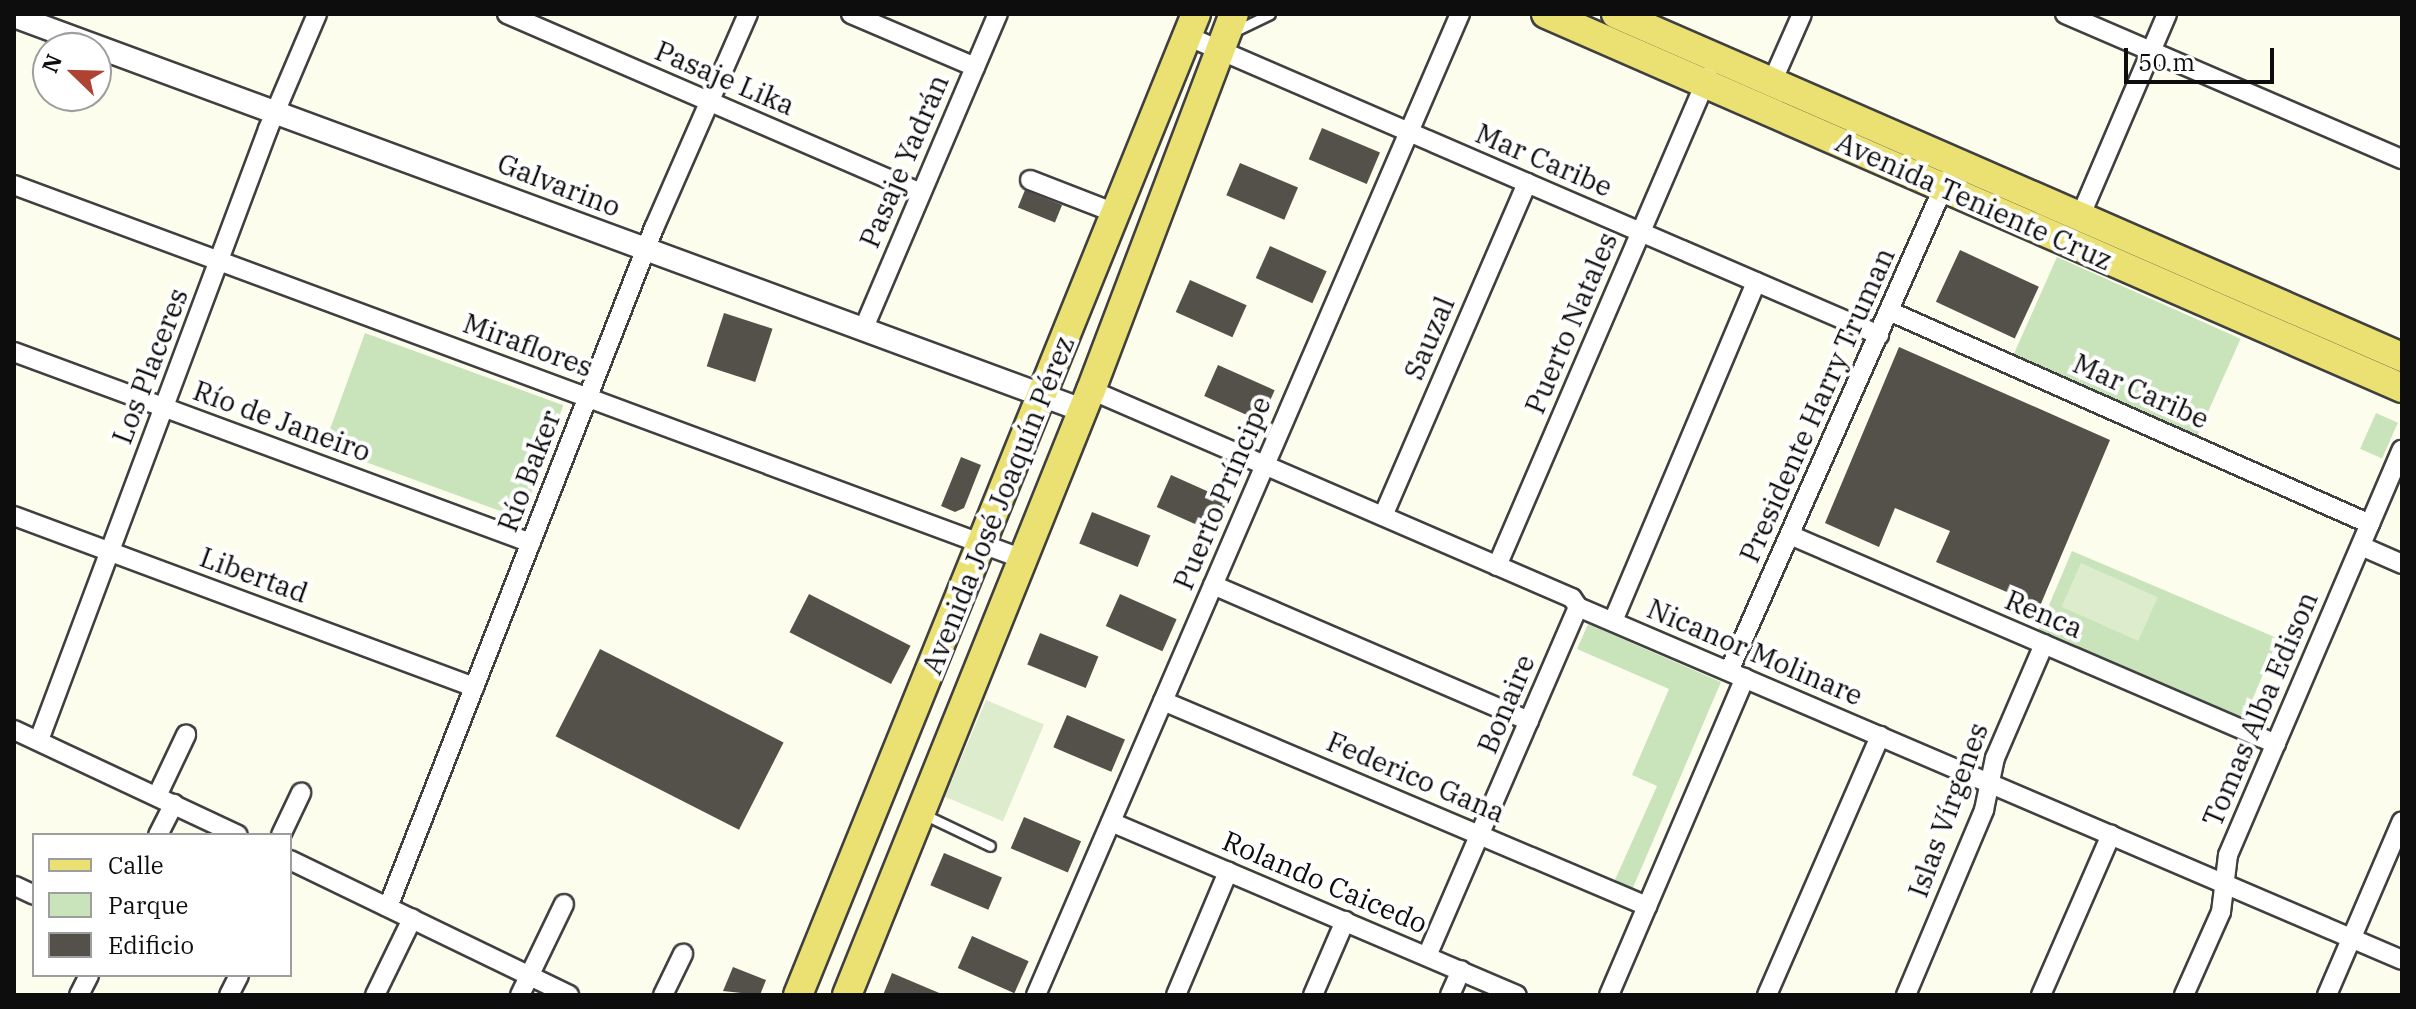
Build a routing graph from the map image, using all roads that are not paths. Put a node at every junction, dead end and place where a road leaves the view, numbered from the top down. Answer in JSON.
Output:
{"nodes":[{"id":1,"x":317,"y":14,"type":"edge"},
{"id":2,"x":507,"y":14,"type":"edge"},
{"id":3,"x":748,"y":14,"type":"edge"},
{"id":4,"x":851,"y":14,"type":"edge"},
{"id":5,"x":998,"y":14,"type":"edge"},
{"id":6,"x":1270,"y":14,"type":"edge"},
{"id":7,"x":1460,"y":14,"type":"edge"},
{"id":8,"x":1546,"y":14,"type":"edge"},
{"id":9,"x":1616,"y":14,"type":"edge"},
{"id":10,"x":1802,"y":14,"type":"edge"},
{"id":11,"x":2065,"y":14,"type":"edge"},
{"id":12,"x":2167,"y":14,"type":"edge"},
{"id":13,"x":14,"y":16,"type":"edge"},
{"id":14,"x":1191,"y":25,"type":"edge"},
{"id":15,"x":1227,"y":33,"type":"edge"},
{"id":16,"x":2151,"y":50,"type":"junction"},
{"id":17,"x":975,"y":67,"type":"junction"},
{"id":18,"x":1710,"y":70,"type":"junction"},
{"id":19,"x":1772,"y":82,"type":"junction"},
{"id":20,"x":710,"y":101,"type":"junction"},
{"id":21,"x":275,"y":111,"type":"junction"},
{"id":22,"x":1409,"y":132,"type":"junction"},
{"id":23,"x":2402,"y":159,"type":"edge"},
{"id":24,"x":1955,"y":162,"type":"junction"},
{"id":25,"x":1030,"y":180,"type":"dead end"},
{"id":26,"x":1527,"y":183,"type":"junction"},
{"id":27,"x":14,"y":185,"type":"edge"},
{"id":28,"x":1944,"y":188,"type":"junction"},
{"id":29,"x":921,"y":193,"type":"junction"},
{"id":30,"x":1115,"y":213,"type":"junction"},
{"id":31,"x":2080,"y":217,"type":"junction"},
{"id":32,"x":1641,"y":232,"type":"junction"},
{"id":33,"x":645,"y":250,"type":"junction"},
{"id":34,"x":219,"y":260,"type":"junction"},
{"id":35,"x":1756,"y":282,"type":"junction"},
{"id":36,"x":1889,"y":311,"type":"junction"},
{"id":37,"x":863,"y":330,"type":"junction"},
{"id":38,"x":1879,"y":335,"type":"junction"},
{"id":39,"x":14,"y":352,"type":"edge"},
{"id":40,"x":2402,"y":357,"type":"edge"},
{"id":41,"x":2402,"y":388,"type":"edge"},
{"id":42,"x":1044,"y":396,"type":"junction"},
{"id":43,"x":588,"y":397,"type":"junction"},
{"id":44,"x":1086,"y":400,"type":"junction"},
{"id":45,"x":164,"y":407,"type":"junction"},
{"id":46,"x":2402,"y":450,"type":"edge"},
{"id":47,"x":1265,"y":465,"type":"junction"},
{"id":48,"x":14,"y":516,"type":"edge"},
{"id":49,"x":1383,"y":516,"type":"junction"},
{"id":50,"x":2370,"y":524,"type":"junction"},
{"id":51,"x":1790,"y":535,"type":"junction"},
{"id":52,"x":531,"y":543,"type":"junction"},
{"id":53,"x":984,"y":543,"type":"junction"},
{"id":54,"x":2361,"y":546,"type":"junction"},
{"id":55,"x":110,"y":552,"type":"junction"},
{"id":56,"x":1023,"y":559,"type":"junction"},
{"id":57,"x":2402,"y":564,"type":"edge"},
{"id":58,"x":1497,"y":566,"type":"junction"},
{"id":59,"x":1213,"y":585,"type":"junction"},
{"id":60,"x":1578,"y":607,"type":"junction"},
{"id":61,"x":1613,"y":621,"type":"junction"},
{"id":62,"x":2044,"y":644,"type":"junction"},
{"id":63,"x":1737,"y":675,"type":"junction"},
{"id":64,"x":474,"y":687,"type":"junction"},
{"id":65,"x":1163,"y":701,"type":"junction"},
{"id":66,"x":1529,"y":721,"type":"junction"},
{"id":67,"x":14,"y":730,"type":"edge"},
{"id":68,"x":186,"y":735,"type":"dead end"},
{"id":69,"x":904,"y":735,"type":"junction"},
{"id":70,"x":1880,"y":736,"type":"junction"},
{"id":71,"x":39,"y":740,"type":"junction"},
{"id":72,"x":2276,"y":744,"type":"junction"},
{"id":73,"x":944,"y":752,"type":"junction"},
{"id":74,"x":1990,"y":783,"type":"junction"},
{"id":75,"x":301,"y":793,"type":"dead end"},
{"id":76,"x":166,"y":800,"type":"junction"},
{"id":77,"x":920,"y":813,"type":"junction"},
{"id":78,"x":2402,"y":821,"type":"edge"},
{"id":79,"x":1111,"y":822,"type":"junction"},
{"id":80,"x":158,"y":833,"type":"edge"},
{"id":81,"x":234,"y":833,"type":"edge"},
{"id":82,"x":282,"y":833,"type":"edge"},
{"id":83,"x":1480,"y":835,"type":"junction"},
{"id":84,"x":2111,"y":835,"type":"junction"},
{"id":85,"x":990,"y":846,"type":"dead end"},
{"id":86,"x":292,"y":864,"type":"edge"},
{"id":87,"x":1228,"y":872,"type":"junction"},
{"id":88,"x":2224,"y":884,"type":"junction"},
{"id":89,"x":564,"y":904,"type":"dead end"},
{"id":90,"x":1647,"y":906,"type":"junction"},
{"id":91,"x":388,"y":907,"type":"junction"},
{"id":92,"x":412,"y":919,"type":"junction"},
{"id":93,"x":1345,"y":921,"type":"junction"},
{"id":94,"x":2352,"y":938,"type":"junction"},
{"id":95,"x":683,"y":954,"type":"dead end"},
{"id":96,"x":1427,"y":956,"type":"junction"},
{"id":97,"x":2402,"y":960,"type":"edge"},
{"id":98,"x":1461,"y":970,"type":"junction"},
{"id":99,"x":529,"y":976,"type":"junction"},
{"id":100,"x":88,"y":977,"type":"edge"},
{"id":101,"x":238,"y":977,"type":"edge"},
{"id":102,"x":79,"y":995,"type":"edge"},
{"id":103,"x":229,"y":995,"type":"edge"},
{"id":104,"x":375,"y":995,"type":"edge"},
{"id":105,"x":520,"y":995,"type":"edge"},
{"id":106,"x":569,"y":995,"type":"edge"},
{"id":107,"x":663,"y":995,"type":"edge"},
{"id":108,"x":798,"y":995,"type":"edge"},
{"id":109,"x":847,"y":995,"type":"edge"},
{"id":110,"x":1036,"y":995,"type":"edge"},
{"id":111,"x":1176,"y":995,"type":"edge"},
{"id":112,"x":1313,"y":995,"type":"edge"},
{"id":113,"x":1450,"y":995,"type":"edge"},
{"id":114,"x":1517,"y":995,"type":"edge"},
{"id":115,"x":1609,"y":995,"type":"edge"},
{"id":116,"x":1767,"y":995,"type":"edge"},
{"id":117,"x":1906,"y":995,"type":"edge"},
{"id":118,"x":2041,"y":995,"type":"edge"},
{"id":119,"x":2184,"y":995,"type":"edge"},
{"id":120,"x":2327,"y":995,"type":"edge"}],
"edges":[{"from":1,"to":21,"type":"street","name":"Los Placeres"},
{"from":2,"to":20,"type":"street","name":"Pasaje Lika"},
{"from":3,"to":20,"type":"street","name":"Río Baker"},
{"from":4,"to":17,"type":"street"},
{"from":5,"to":17,"type":"street","name":"Pasaje Yadrán"},
{"from":6,"to":15,"type":"lane"},
{"from":7,"to":22,"type":"street","name":"Puerto Príncipe"},
{"from":8,"to":18,"type":"main road","name":"Avenida Teniente Cruz"},
{"from":9,"to":18,"type":"main road","name":"Avenida Teniente Cruz"},
{"from":10,"to":19,"type":"street"},
{"from":11,"to":16,"type":"street"},
{"from":12,"to":16,"type":"street"},
{"from":13,"to":21,"type":"street","name":"Galvarino"},
{"from":14,"to":15,"type":"street","name":"Mar Caribe"},
{"from":14,"to":30,"type":"main road","name":"Avenida José Joaquín Pérez"},
{"from":15,"to":22,"type":"street","name":"Mar Caribe"},
{"from":15,"to":44,"type":"main road","name":"Avenida José Joaquín Pérez"},
{"from":16,"to":23,"type":"street"},
{"from":16,"to":31,"type":"street"},
{"from":17,"to":29,"type":"street","name":"Pasaje Yadrán"},
{"from":18,"to":19,"type":"main road","name":"Avenida Teniente Cruz"},
{"from":18,"to":28,"type":"main road","name":"Avenida Teniente Cruz"},
{"from":18,"to":32,"type":"street","name":"Puerto Natales"},
{"from":19,"to":24,"type":"main road","name":"Avenida Teniente Cruz"},
{"from":20,"to":29,"type":"street","name":"Pasaje Lika"},
{"from":20,"to":33,"type":"street","name":"Río Baker"},
{"from":21,"to":33,"type":"street","name":"Galvarino"},
{"from":21,"to":34,"type":"street","name":"Los Placeres"},
{"from":22,"to":26,"type":"street","name":"Mar Caribe"},
{"from":22,"to":47,"type":"street","name":"Puerto Príncipe"},
{"from":24,"to":28,"type":"street","name":"Presidente Harry Truman"},
{"from":24,"to":31,"type":"main road","name":"Avenida Teniente Cruz"},
{"from":25,"to":30,"type":"street"},
{"from":26,"to":32,"type":"street","name":"Mar Caribe"},
{"from":26,"to":49,"type":"street","name":"Sauzal"},
{"from":27,"to":34,"type":"street","name":"Miraflores"},
{"from":28,"to":36,"type":"street","name":"Presidente Harry Truman"},
{"from":28,"to":41,"type":"main road","name":"Avenida Teniente Cruz"},
{"from":29,"to":37,"type":"street","name":"Pasaje Yadrán"},
{"from":30,"to":42,"type":"main road","name":"Avenida José Joaquín Pérez"},
{"from":31,"to":40,"type":"main road","name":"Avenida Teniente Cruz"},
{"from":32,"to":35,"type":"street","name":"Mar Caribe"},
{"from":32,"to":58,"type":"street","name":"Puerto Natales"},
{"from":33,"to":37,"type":"street","name":"Galvarino"},
{"from":33,"to":43,"type":"street","name":"Río Baker"},
{"from":34,"to":43,"type":"street","name":"Miraflores"},
{"from":34,"to":45,"type":"street","name":"Los Placeres"},
{"from":35,"to":38,"type":"street","name":"Mar Caribe"},
{"from":35,"to":61,"type":"street"},
{"from":36,"to":38,"type":"street","name":"Presidente Harry Truman"},
{"from":36,"to":50,"type":"street","name":"Mar Caribe"},
{"from":37,"to":42,"type":"street","name":"Galvarino"},
{"from":38,"to":51,"type":"street","name":"Presidente Harry Truman"},
{"from":39,"to":45,"type":"street","name":"Río de Janeiro"},
{"from":42,"to":44,"type":"street","name":"Galvarino"},
{"from":42,"to":53,"type":"main road","name":"Avenida José Joaquín Pérez"},
{"from":43,"to":52,"type":"street","name":"Río Baker"},
{"from":43,"to":53,"type":"street","name":"Miraflores"},
{"from":44,"to":47,"type":"street","name":"Nicanor Molinare"},
{"from":44,"to":56,"type":"main road","name":"Avenida José Joaquín Pérez"},
{"from":45,"to":52,"type":"street","name":"Río de Janeiro"},
{"from":45,"to":55,"type":"street","name":"Los Placeres"},
{"from":46,"to":50,"type":"street","name":"Tomas Alba Edison"},
{"from":47,"to":49,"type":"street","name":"Nicanor Molinare"},
{"from":47,"to":59,"type":"street","name":"Puerto Príncipe"},
{"from":48,"to":55,"type":"street","name":"Libertad"},
{"from":49,"to":58,"type":"street","name":"Nicanor Molinare"},
{"from":50,"to":54,"type":"street","name":"Tomas Alba Edison"},
{"from":51,"to":62,"type":"street","name":"Renca"},
{"from":51,"to":63,"type":"street","name":"Presidente Harry Truman"},
{"from":52,"to":64,"type":"street","name":"Río Baker"},
{"from":53,"to":56,"type":"street","name":"Miraflores"},
{"from":53,"to":69,"type":"main road","name":"Avenida José Joaquín Pérez"},
{"from":54,"to":57,"type":"street"},
{"from":54,"to":72,"type":"street","name":"Tomas Alba Edison"},
{"from":55,"to":64,"type":"street","name":"Libertad"},
{"from":55,"to":71,"type":"street","name":"Los Placeres"},
{"from":56,"to":73,"type":"main road","name":"Avenida José Joaquín Pérez"},
{"from":58,"to":60,"type":"street","name":"Nicanor Molinare"},
{"from":59,"to":65,"type":"street","name":"Puerto Príncipe"},
{"from":59,"to":66,"type":"street"},
{"from":60,"to":61,"type":"street","name":"Nicanor Molinare"},
{"from":60,"to":66,"type":"street","name":"Bonaire"},
{"from":61,"to":63,"type":"street","name":"Nicanor Molinare"},
{"from":62,"to":72,"type":"street","name":"Renca"},
{"from":62,"to":74,"type":"street","name":"Islas Vírgenes"},
{"from":63,"to":70,"type":"street","name":"Nicanor Molinare"},
{"from":63,"to":90,"type":"street","name":"Presidente Harry Truman"},
{"from":64,"to":91,"type":"street","name":"Río Baker"},
{"from":65,"to":79,"type":"street","name":"Puerto Príncipe"},
{"from":65,"to":83,"type":"street","name":"Federico Gana"},
{"from":66,"to":83,"type":"street","name":"Bonaire"},
{"from":67,"to":71,"type":"street"},
{"from":68,"to":76,"type":"street"},
{"from":69,"to":73,"type":"main road"},
{"from":69,"to":108,"type":"main road","name":"Avenida José Joaquín Pérez"},
{"from":70,"to":74,"type":"street","name":"Nicanor Molinare"},
{"from":70,"to":116,"type":"street"},
{"from":71,"to":76,"type":"street"},
{"from":72,"to":88,"type":"street","name":"Tomas Alba Edison"},
{"from":73,"to":77,"type":"main road","name":"Avenida José Joaquín Pérez"},
{"from":74,"to":84,"type":"street","name":"Nicanor Molinare"},
{"from":74,"to":117,"type":"street","name":"Islas Vírgenes"},
{"from":75,"to":82,"type":"street"},
{"from":76,"to":80,"type":"street"},
{"from":76,"to":81,"type":"street"},
{"from":77,"to":85,"type":"lane"},
{"from":77,"to":109,"type":"main road","name":"Avenida José Joaquín Pérez"},
{"from":78,"to":94,"type":"street"},
{"from":79,"to":87,"type":"street","name":"Rolando Caicedo"},
{"from":79,"to":110,"type":"street","name":"Puerto Príncipe"},
{"from":83,"to":90,"type":"street","name":"Federico Gana"},
{"from":83,"to":96,"type":"street","name":"Bonaire"},
{"from":84,"to":88,"type":"street","name":"Nicanor Molinare"},
{"from":84,"to":118,"type":"street"},
{"from":86,"to":91,"type":"street"},
{"from":87,"to":93,"type":"street","name":"Rolando Caicedo"},
{"from":87,"to":111,"type":"street"},
{"from":88,"to":94,"type":"street","name":"Nicanor Molinare"},
{"from":88,"to":119,"type":"street","name":"Tomas Alba Edison"},
{"from":89,"to":99,"type":"street"},
{"from":90,"to":115,"type":"street","name":"Presidente Harry Truman"},
{"from":91,"to":92,"type":"street"},
{"from":92,"to":99,"type":"street"},
{"from":92,"to":104,"type":"street"},
{"from":93,"to":96,"type":"street","name":"Rolando Caicedo"},
{"from":93,"to":112,"type":"street"},
{"from":94,"to":97,"type":"street","name":"Nicanor Molinare"},
{"from":94,"to":120,"type":"street"},
{"from":95,"to":107,"type":"street"},
{"from":96,"to":98,"type":"street","name":"Rolando Caicedo"},
{"from":98,"to":113,"type":"street"},
{"from":98,"to":114,"type":"street","name":"Rolando Caicedo"},
{"from":99,"to":105,"type":"street"},
{"from":99,"to":106,"type":"street"},
{"from":100,"to":102,"type":"street"},
{"from":101,"to":103,"type":"street"}]}
